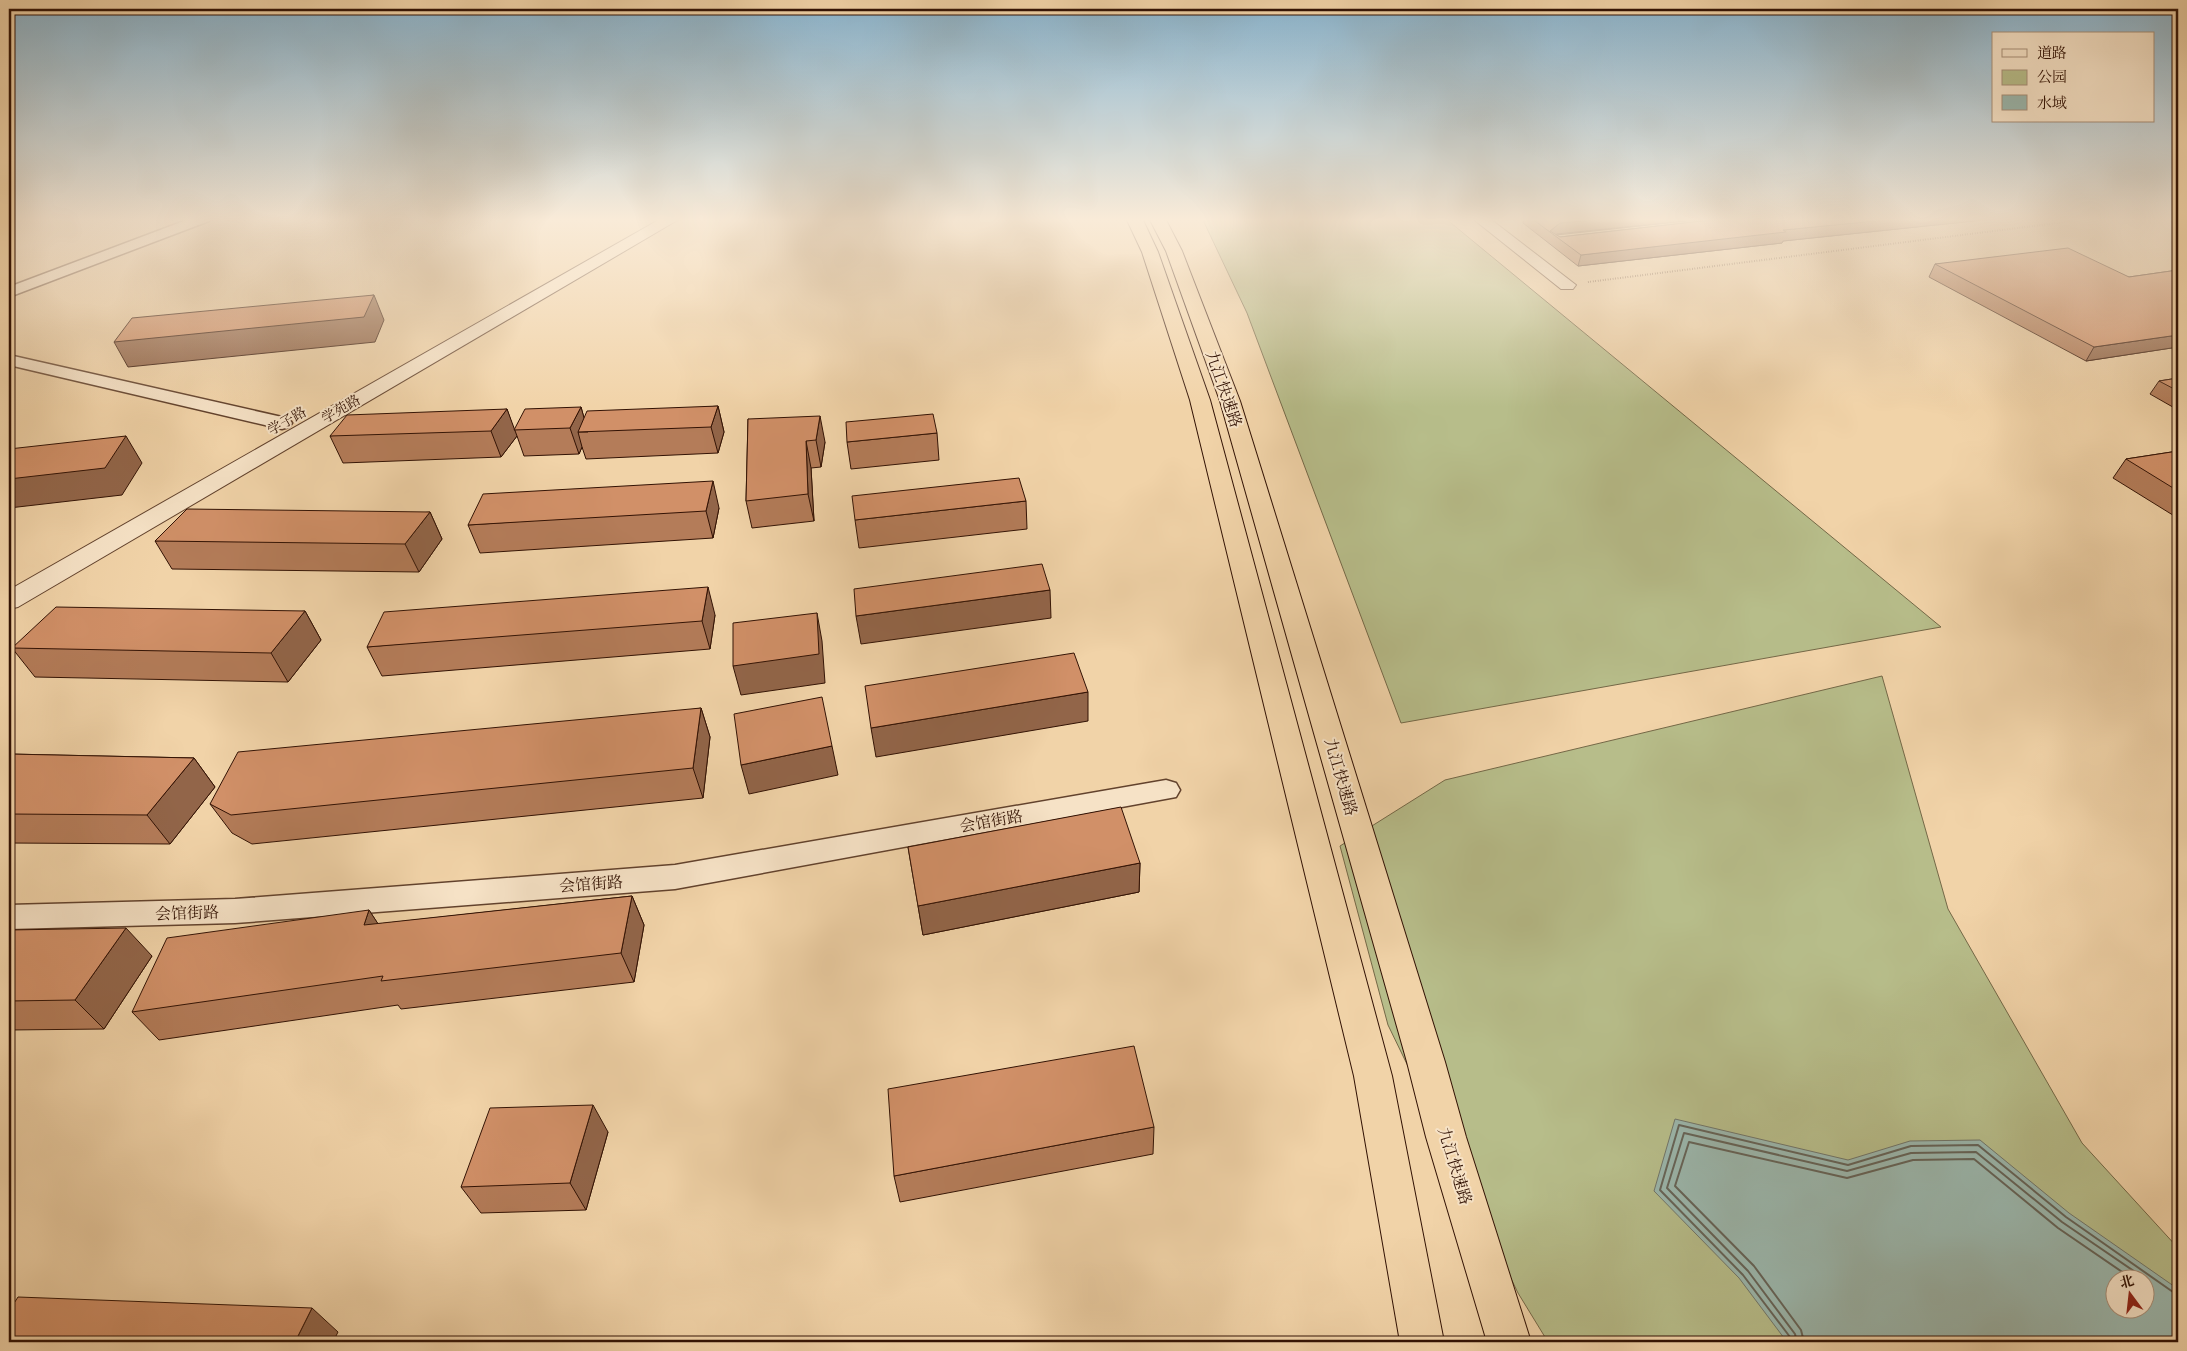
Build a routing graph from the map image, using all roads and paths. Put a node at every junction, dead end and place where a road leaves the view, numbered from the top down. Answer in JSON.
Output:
{"nodes":[{"id":1,"x":38,"y":281,"type":"edge"},
{"id":2,"x":531,"y":281,"type":"edge"},
{"id":3,"x":564,"y":281,"type":"edge"},
{"id":4,"x":1160,"y":281,"type":"edge"},
{"id":5,"x":1185,"y":281,"type":"edge"},
{"id":6,"x":1562,"y":281,"type":"edge"},
{"id":7,"x":1598,"y":281,"type":"edge"},
{"id":8,"x":1567,"y":285,"type":"joint"},
{"id":9,"x":9,"y":292,"type":"edge"},
{"id":10,"x":9,"y":360,"type":"edge"},
{"id":11,"x":282,"y":423,"type":"junction"},
{"id":12,"x":9,"y":580,"type":"edge"},
{"id":13,"x":9,"y":602,"type":"edge"},
{"id":14,"x":1166,"y":790,"type":"dead end"},
{"id":15,"x":9,"y":918,"type":"edge"},
{"id":16,"x":1422,"y":1342,"type":"edge"},
{"id":17,"x":1510,"y":1342,"type":"edge"}],
"edges":[{"from":1,"to":9,"type":"street"},
{"from":2,"to":11,"type":"street","name":"学子路"},
{"from":3,"to":13,"type":"street","name":"学苑路"},
{"from":4,"to":16,"type":"highway","name":"九江快速路"},
{"from":5,"to":17,"type":"highway","name":"九江快速路"},
{"from":6,"to":8,"type":"street"},
{"from":7,"to":8,"type":"path"},
{"from":10,"to":11,"type":"street"},
{"from":11,"to":12,"type":"street","name":"学子路"},
{"from":14,"to":15,"type":"street","name":"会馆街路"}]}
